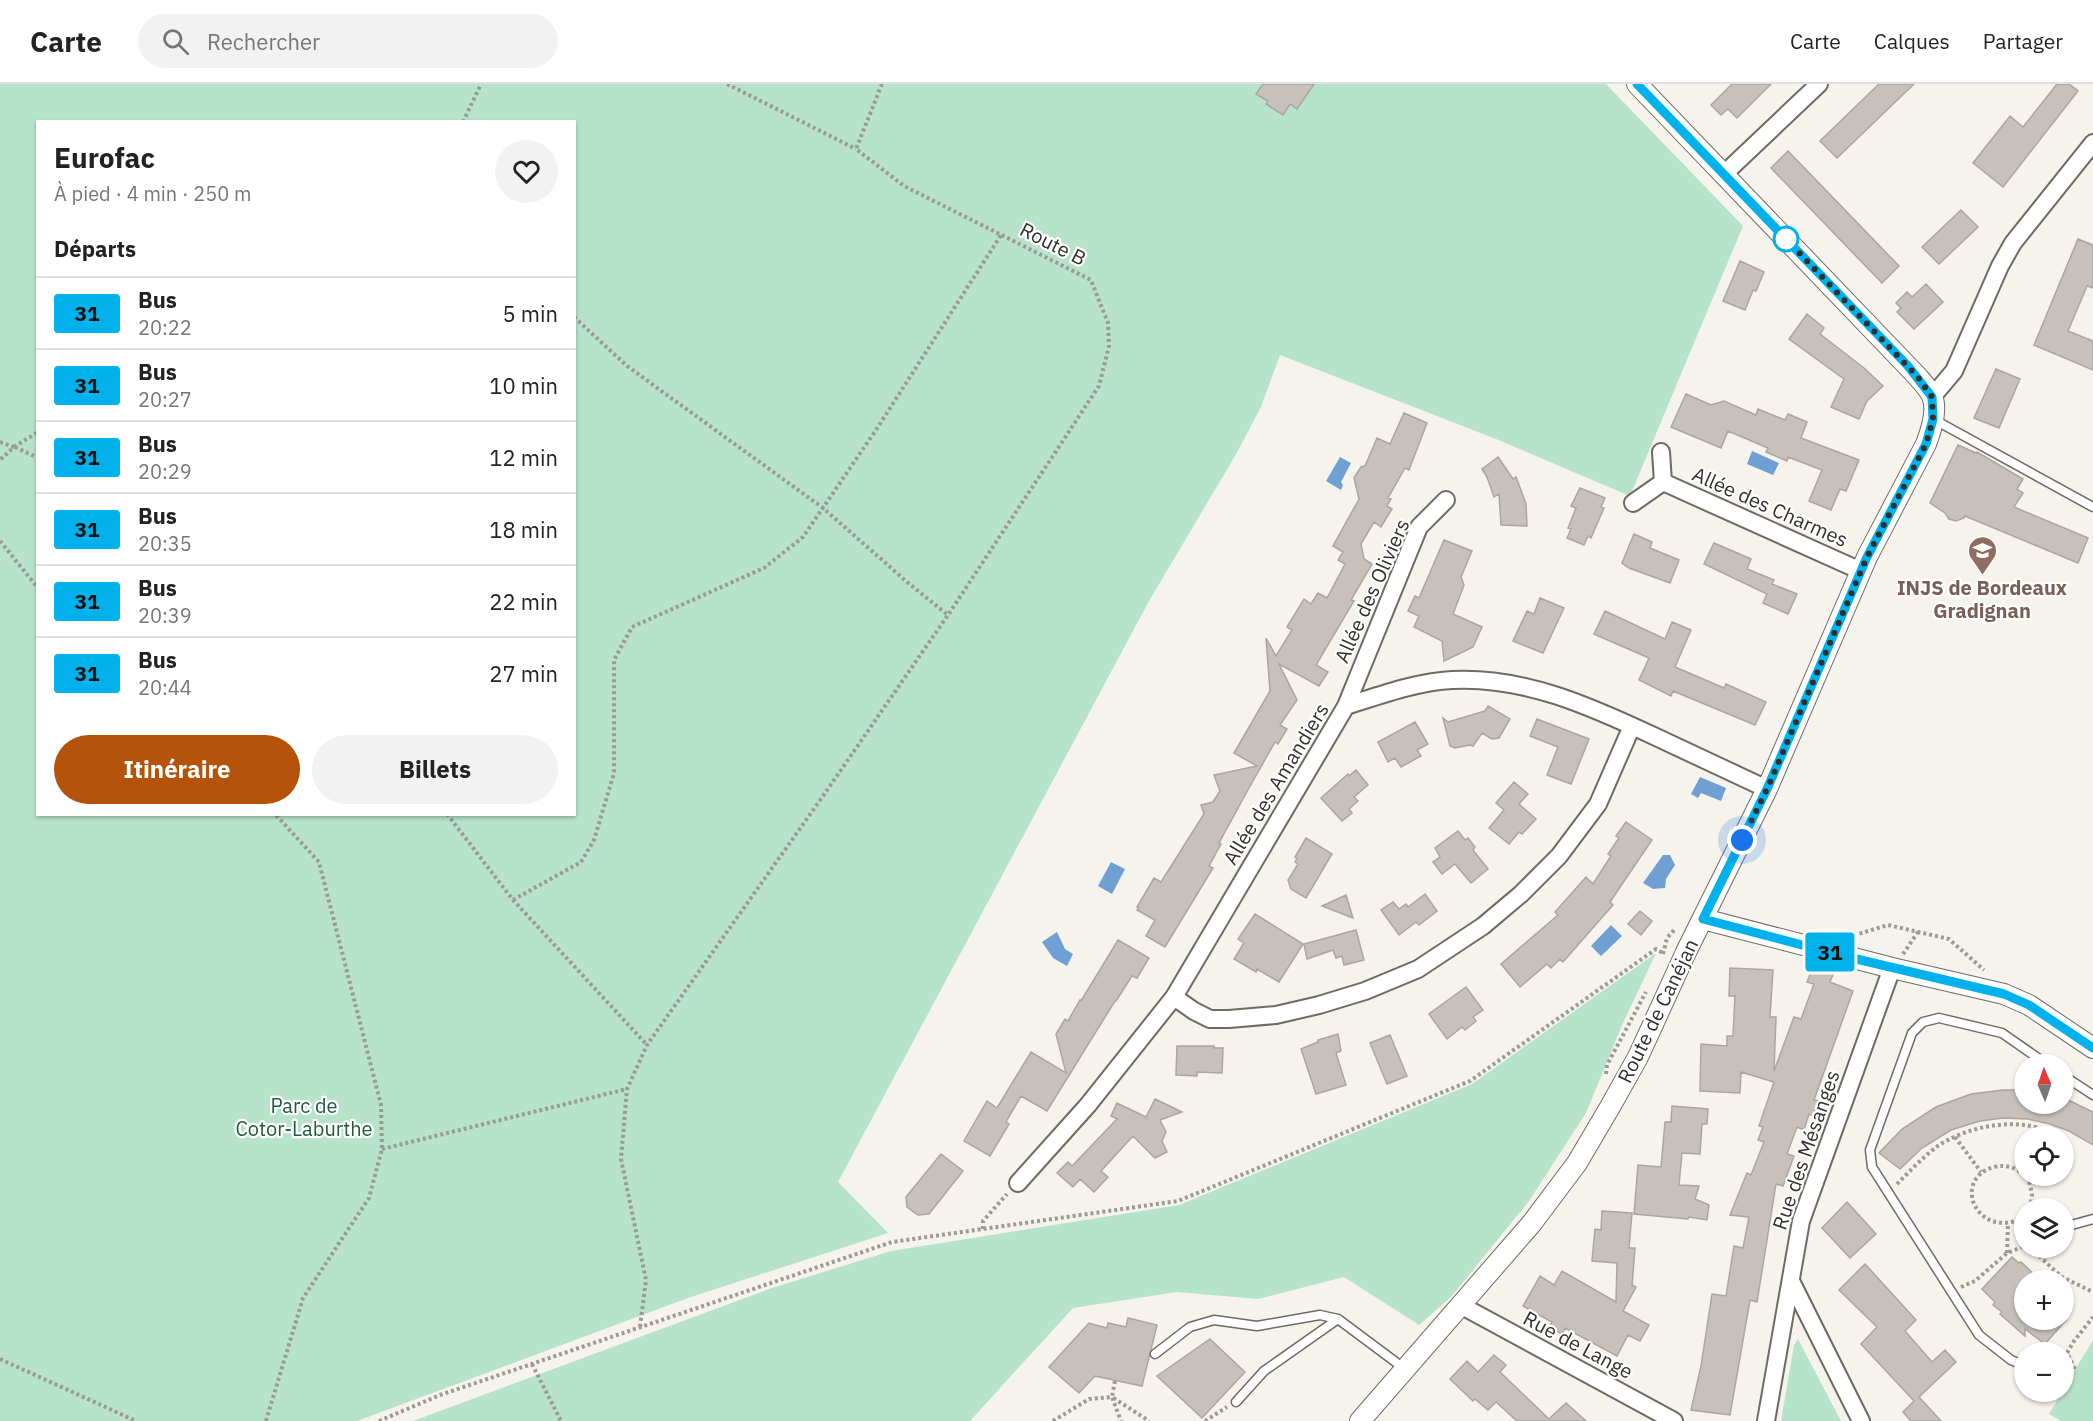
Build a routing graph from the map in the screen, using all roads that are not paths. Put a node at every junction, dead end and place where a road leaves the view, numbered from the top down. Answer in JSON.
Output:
{"nodes":[{"id":1,"x":1819,"y":84,"type":"edge"},
{"id":2,"x":1645,"y":87,"type":"edge"},
{"id":3,"x":2093,"y":143,"type":"edge"},
{"id":4,"x":1724,"y":174,"type":"junction"},
{"id":5,"x":1932,"y":397,"type":"junction"},
{"id":6,"x":1933,"y":419,"type":"junction"},
{"id":7,"x":1661,"y":452,"type":"dead end"},
{"id":8,"x":1663,"y":482,"type":"junction"},
{"id":9,"x":1446,"y":500,"type":"dead end"},
{"id":10,"x":1633,"y":503,"type":"dead end"},
{"id":11,"x":2093,"y":507,"type":"edge"},
{"id":12,"x":1861,"y":571,"type":"junction"},
{"id":13,"x":1346,"y":706,"type":"junction"},
{"id":14,"x":1632,"y":726,"type":"junction"},
{"id":15,"x":1767,"y":789,"type":"junction"},
{"id":16,"x":1703,"y":919,"type":"junction"},
{"id":17,"x":1892,"y":968,"type":"junction"},
{"id":18,"x":1174,"y":997,"type":"junction"},
{"id":19,"x":2093,"y":1048,"type":"edge"},
{"id":20,"x":2032,"y":1054,"type":"edge"},
{"id":21,"x":2074,"y":1083,"type":"edge"},
{"id":22,"x":2093,"y":1095,"type":"edge"},
{"id":23,"x":1018,"y":1183,"type":"road end"},
{"id":24,"x":2093,"y":1219,"type":"edge"},
{"id":25,"x":2074,"y":1224,"type":"edge"},
{"id":26,"x":1791,"y":1281,"type":"junction"},
{"id":27,"x":1462,"y":1306,"type":"junction"},
{"id":28,"x":1338,"y":1319,"type":"junction"},
{"id":29,"x":1155,"y":1354,"type":"dead end"},
{"id":30,"x":2014,"y":1360,"type":"edge"},
{"id":31,"x":1406,"y":1370,"type":"junction"},
{"id":32,"x":1236,"y":1402,"type":"road end"},
{"id":33,"x":1360,"y":1421,"type":"edge"},
{"id":34,"x":1674,"y":1421,"type":"edge"},
{"id":35,"x":1766,"y":1421,"type":"edge"},
{"id":36,"x":1861,"y":1421,"type":"edge"}],
"edges":[{"from":1,"to":4,"type":"street"},
{"from":2,"to":4,"type":"street"},
{"from":3,"to":5,"type":"street"},
{"from":4,"to":5,"type":"street"},
{"from":5,"to":6,"type":"street","name":"Route de Canéjan"},
{"from":6,"to":11,"type":"lane"},
{"from":6,"to":12,"type":"street","name":"Route de Canéjan"},
{"from":7,"to":8,"type":"street","name":"Allée des Charmes"},
{"from":8,"to":10,"type":"street","name":"Allée des Charmes"},
{"from":8,"to":12,"type":"street","name":"Allée des Charmes"},
{"from":9,"to":13,"type":"street","name":"Allée des Oliviers"},
{"from":12,"to":15,"type":"street","name":"Route de Canéjan"},
{"from":13,"to":14,"type":"street","name":"Allée des Amandiers"},
{"from":13,"to":18,"type":"street","name":"Allée des Amandiers"},
{"from":14,"to":15,"type":"street","name":"Allée des Amandiers"},
{"from":14,"to":18,"type":"street"},
{"from":15,"to":16,"type":"street","name":"Route de Canéjan"},
{"from":16,"to":17,"type":"street"},
{"from":16,"to":27,"type":"street","name":"Route de Canéjan"},
{"from":17,"to":19,"type":"street"},
{"from":17,"to":26,"type":"street","name":"Rue des Mésanges"},
{"from":18,"to":23,"type":"street","name":"Allée des Amandiers"},
{"from":20,"to":30,"type":"lane"},
{"from":21,"to":22,"type":"lane"},
{"from":24,"to":25,"type":"lane"},
{"from":26,"to":35,"type":"street","name":"Rue des Mésanges"},
{"from":26,"to":36,"type":"street"},
{"from":27,"to":31,"type":"street","name":"Route de Canéjan"},
{"from":27,"to":34,"type":"street","name":"Rue de Lange"},
{"from":28,"to":29,"type":"lane"},
{"from":28,"to":31,"type":"lane"},
{"from":28,"to":32,"type":"lane"},
{"from":31,"to":33,"type":"street","name":"Route de Canéjan"}]}
